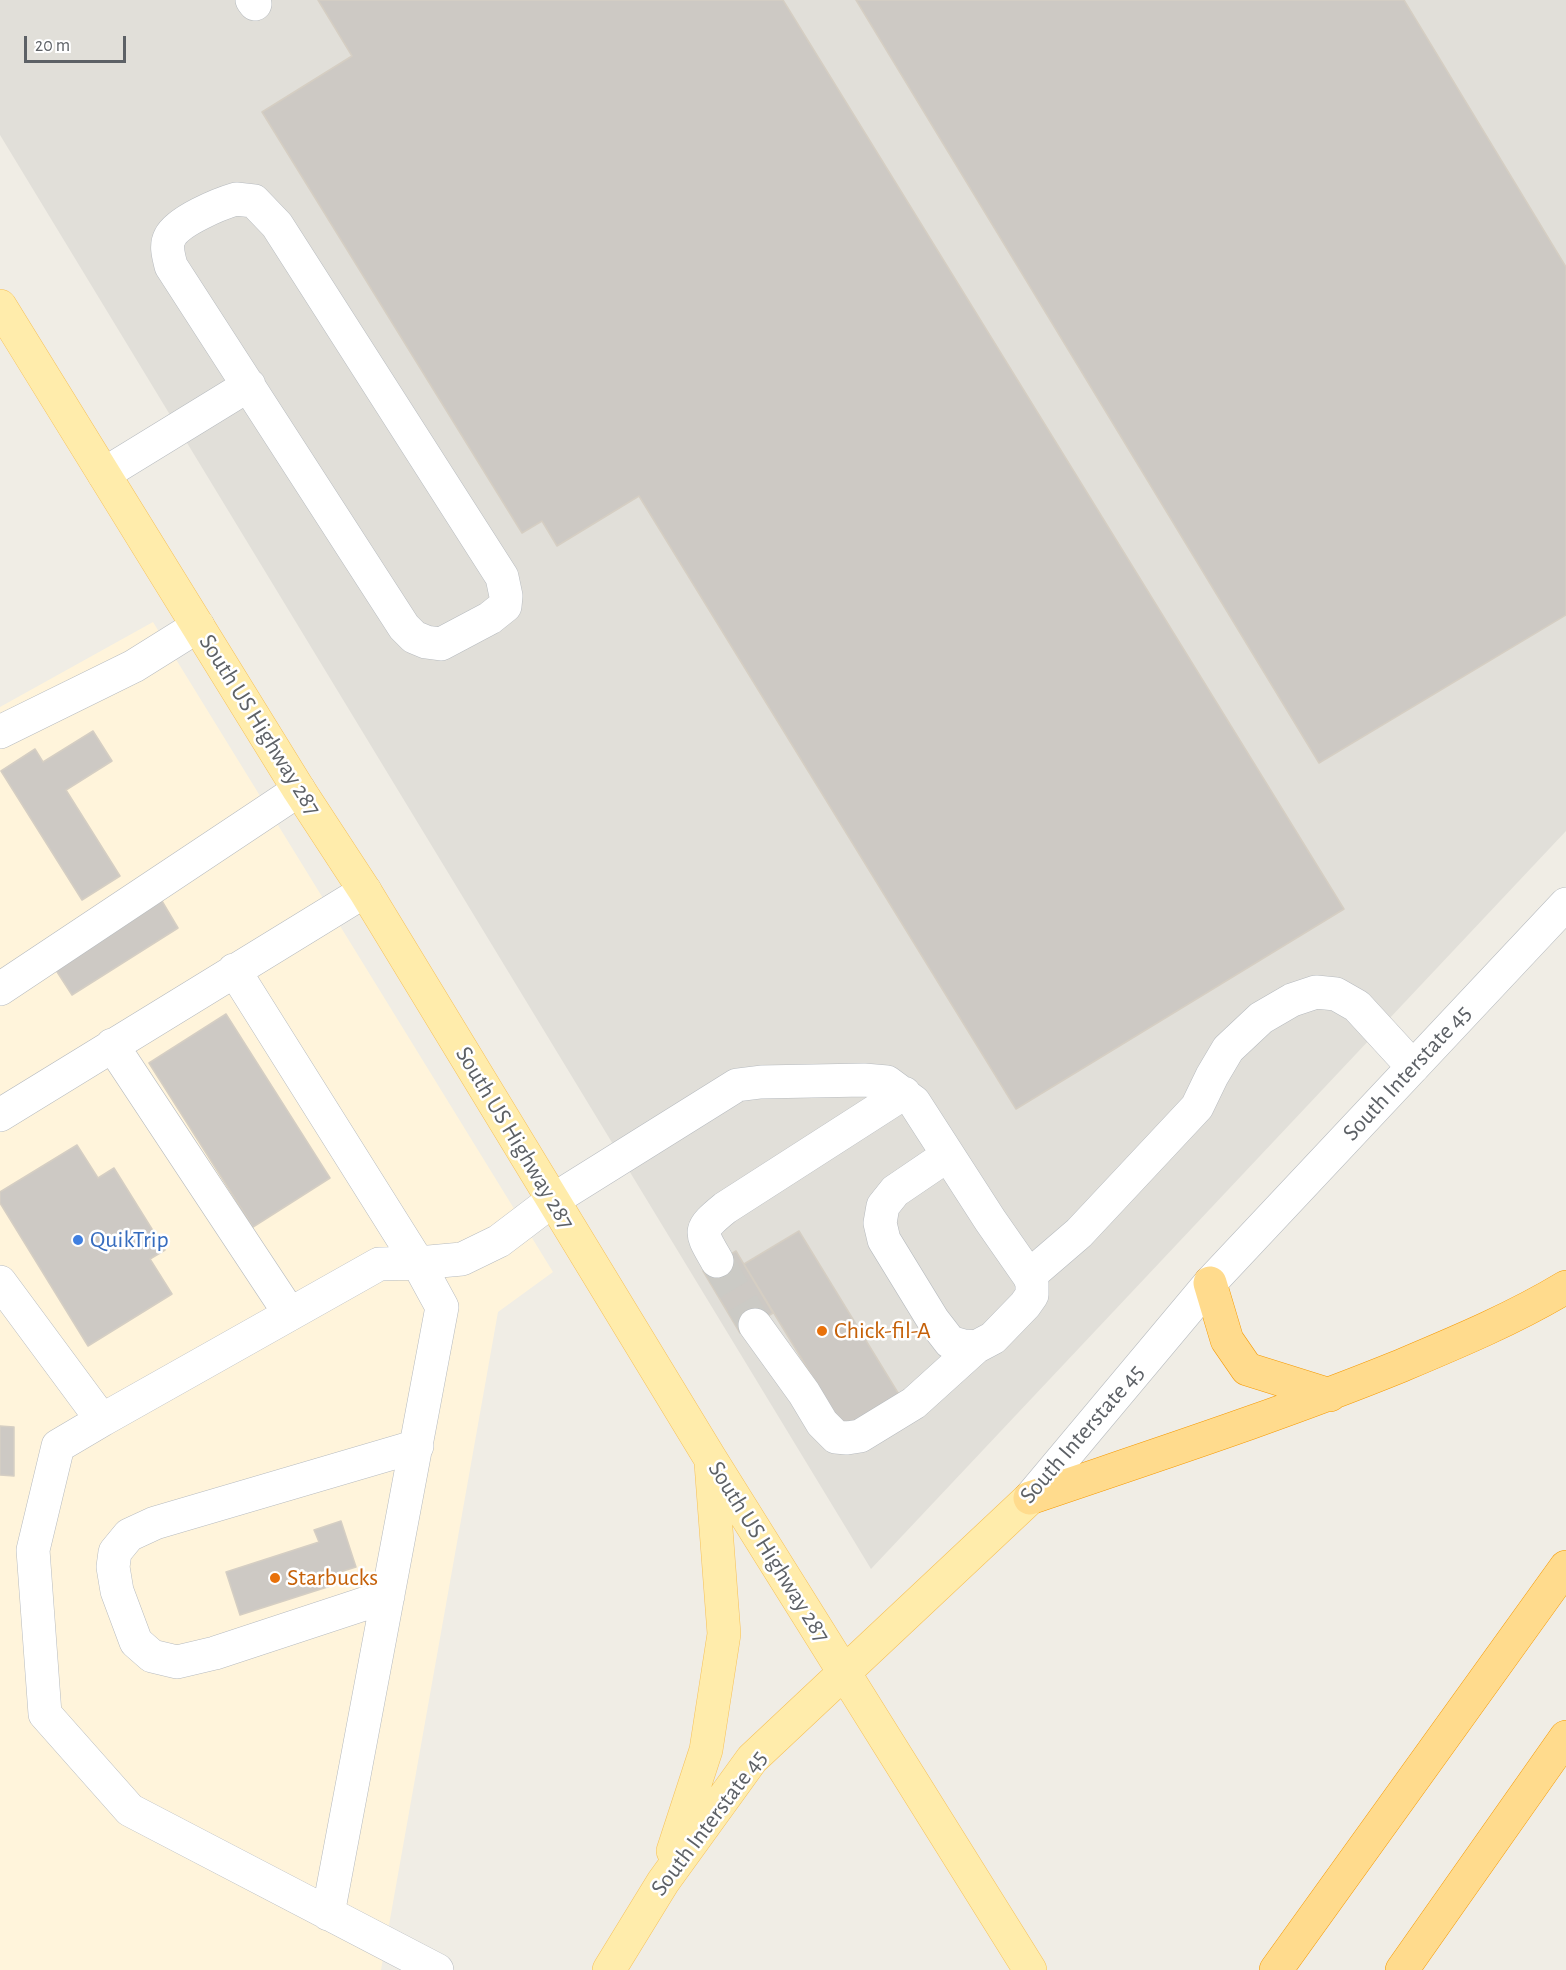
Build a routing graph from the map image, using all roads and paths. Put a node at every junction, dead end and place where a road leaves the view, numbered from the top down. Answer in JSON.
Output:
{"nodes":[{"id":1,"x":0,"y":306,"type":"edge"},
{"id":2,"x":249,"y":386,"type":"junction"},
{"id":3,"x":104,"y":474,"type":"junction"},
{"id":4,"x":198,"y":626,"type":"junction"},
{"id":5,"x":0,"y":732,"type":"edge"},
{"id":6,"x":299,"y":790,"type":"junction"},
{"id":7,"x":365,"y":891,"type":"junction"},
{"id":8,"x":1566,"y":904,"type":"edge"},
{"id":9,"x":234,"y":970,"type":"junction"},
{"id":10,"x":0,"y":989,"type":"edge"},
{"id":11,"x":112,"y":1045,"type":"junction"},
{"id":12,"x":1413,"y":1067,"type":"junction"},
{"id":13,"x":904,"y":1093,"type":"junction"},
{"id":14,"x":0,"y":1115,"type":"edge"},
{"id":15,"x":948,"y":1155,"type":"junction"},
{"id":16,"x":553,"y":1200,"type":"junction"},
{"id":17,"x":717,"y":1261,"type":"tunnel mouth"},
{"id":18,"x":418,"y":1263,"type":"junction"},
{"id":19,"x":1029,"y":1276,"type":"junction"},
{"id":20,"x":0,"y":1282,"type":"edge"},
{"id":21,"x":1210,"y":1283,"type":"junction"},
{"id":22,"x":1566,"y":1287,"type":"edge"},
{"id":23,"x":290,"y":1314,"type":"junction"},
{"id":24,"x":755,"y":1325,"type":"tunnel mouth"},
{"id":25,"x":976,"y":1347,"type":"junction"},
{"id":26,"x":1330,"y":1395,"type":"junction"},
{"id":27,"x":102,"y":1420,"type":"junction"},
{"id":28,"x":417,"y":1446,"type":"junction"},
{"id":29,"x":710,"y":1458,"type":"junction"},
{"id":30,"x":1029,"y":1498,"type":"junction"},
{"id":31,"x":1566,"y":1567,"type":"edge"},
{"id":32,"x":388,"y":1596,"type":"junction"},
{"id":33,"x":843,"y":1671,"type":"junction"},
{"id":34,"x":1566,"y":1737,"type":"edge"},
{"id":35,"x":663,"y":1882,"type":"junction"},
{"id":36,"x":328,"y":1914,"type":"junction"},
{"id":37,"x":437,"y":1970,"type":"edge"},
{"id":38,"x":609,"y":1970,"type":"edge"},
{"id":39,"x":1030,"y":1970,"type":"edge"},
{"id":40,"x":1276,"y":1970,"type":"edge"},
{"id":41,"x":1402,"y":1970,"type":"edge"}],
"edges":[{"from":1,"to":3,"type":"main road","name":"South US Highway 287"},
{"from":2,"to":2,"type":"street"},
{"from":2,"to":3,"type":"street"},
{"from":3,"to":4,"type":"main road","name":"South US Highway 287"},
{"from":4,"to":5,"type":"street"},
{"from":4,"to":6,"type":"main road","name":"South US Highway 287"},
{"from":6,"to":7,"type":"main road","name":"South US Highway 287"},
{"from":6,"to":10,"type":"street"},
{"from":7,"to":9,"type":"street"},
{"from":7,"to":16,"type":"main road","name":"South US Highway 287"},
{"from":8,"to":12,"type":"street","name":"South Interstate 45"},
{"from":9,"to":11,"type":"street"},
{"from":9,"to":18,"type":"street"},
{"from":11,"to":14,"type":"street"},
{"from":11,"to":23,"type":"street"},
{"from":12,"to":19,"type":"street"},
{"from":12,"to":21,"type":"street","name":"South Interstate 45"},
{"from":13,"to":15,"type":"street"},
{"from":13,"to":16,"type":"street"},
{"from":13,"to":17,"type":"street"},
{"from":15,"to":19,"type":"street"},
{"from":15,"to":25,"type":"street"},
{"from":16,"to":18,"type":"street"},
{"from":16,"to":29,"type":"main road","name":"South US Highway 287"},
{"from":18,"to":23,"type":"street"},
{"from":18,"to":28,"type":"street"},
{"from":19,"to":25,"type":"street"},
{"from":20,"to":27,"type":"street"},
{"from":21,"to":26,"type":"highway"},
{"from":21,"to":30,"type":"street","name":"South Interstate 45"},
{"from":22,"to":26,"type":"highway"},
{"from":23,"to":27,"type":"street"},
{"from":24,"to":25,"type":"street"},
{"from":26,"to":30,"type":"highway"},
{"from":27,"to":36,"type":"street"},
{"from":28,"to":32,"type":"street"},
{"from":28,"to":32,"type":"street"},
{"from":29,"to":33,"type":"main road","name":"South US Highway 287"},
{"from":29,"to":35,"type":"main road"},
{"from":30,"to":33,"type":"main road","name":"South Interstate 45"},
{"from":31,"to":40,"type":"highway"},
{"from":32,"to":36,"type":"street"},
{"from":33,"to":35,"type":"main road","name":"South Interstate 45"},
{"from":33,"to":39,"type":"main road","name":"South US Highway 287"},
{"from":34,"to":41,"type":"highway"},
{"from":35,"to":38,"type":"main road","name":"South Interstate 45"},
{"from":36,"to":37,"type":"street"}]}
